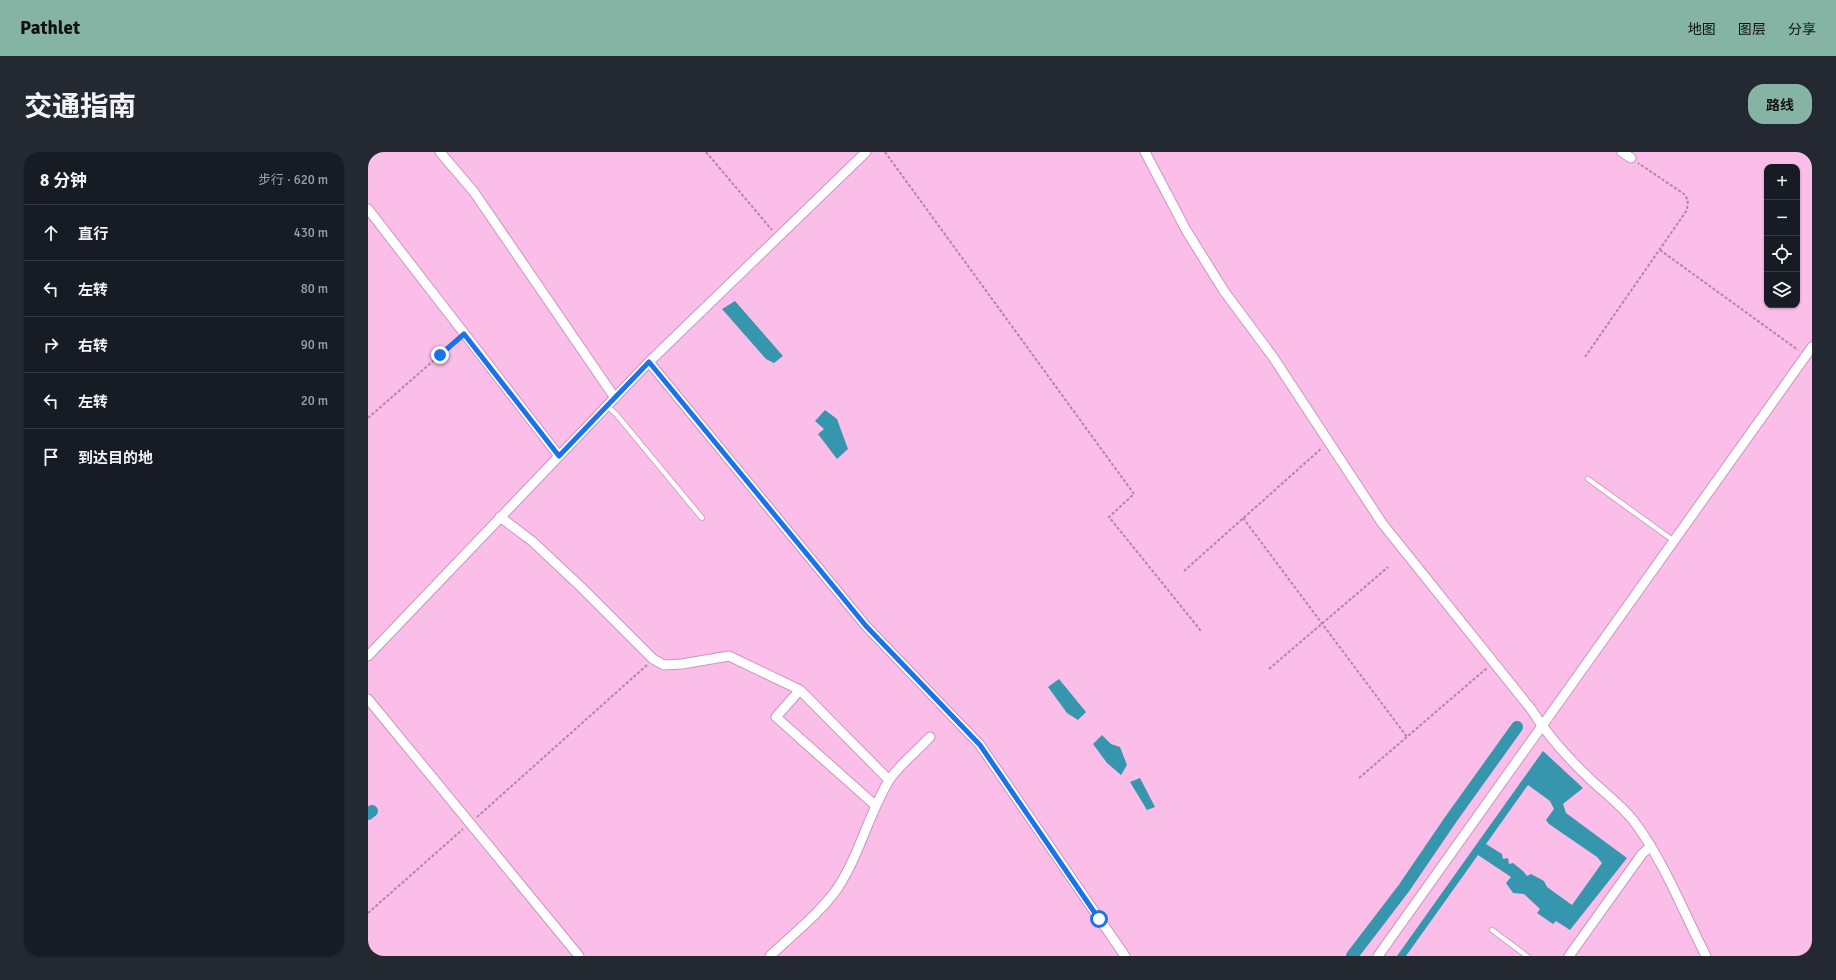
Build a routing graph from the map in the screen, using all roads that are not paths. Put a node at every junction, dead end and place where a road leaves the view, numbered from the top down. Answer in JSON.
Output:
{"nodes":[{"id":1,"x":440,"y":152,"type":"edge"},
{"id":2,"x":866,"y":152,"type":"edge"},
{"id":3,"x":1145,"y":152,"type":"edge"},
{"id":4,"x":1622,"y":152,"type":"edge"},
{"id":5,"x":1631,"y":158,"type":"road end"},
{"id":6,"x":368,"y":209,"type":"edge"},
{"id":7,"x":1812,"y":347,"type":"edge"},
{"id":8,"x":649,"y":362,"type":"junction"},
{"id":9,"x":615,"y":398,"type":"junction"},
{"id":10,"x":607,"y":406,"type":"junction"},
{"id":11,"x":559,"y":456,"type":"junction"},
{"id":12,"x":1588,"y":479,"type":"dead end"},
{"id":13,"x":500,"y":517,"type":"junction"},
{"id":14,"x":702,"y":518,"type":"dead end"},
{"id":15,"x":1674,"y":541,"type":"junction"},
{"id":16,"x":368,"y":656,"type":"edge"},
{"id":17,"x":800,"y":690,"type":"junction"},
{"id":18,"x":368,"y":699,"type":"edge"},
{"id":19,"x":1542,"y":726,"type":"junction"},
{"id":20,"x":930,"y":737,"type":"dead end"},
{"id":21,"x":889,"y":780,"type":"junction"},
{"id":22,"x":876,"y":806,"type":"junction"},
{"id":23,"x":1651,"y":846,"type":"junction"},
{"id":24,"x":1492,"y":930,"type":"dead end"},
{"id":25,"x":580,"y":956,"type":"edge"},
{"id":26,"x":770,"y":956,"type":"edge"},
{"id":27,"x":1125,"y":956,"type":"edge"},
{"id":28,"x":1378,"y":956,"type":"edge"},
{"id":29,"x":1527,"y":956,"type":"edge"},
{"id":30,"x":1569,"y":956,"type":"edge"},
{"id":31,"x":1706,"y":956,"type":"edge"}],
"edges":[{"from":1,"to":9,"type":"street"},
{"from":2,"to":8,"type":"street"},
{"from":3,"to":19,"type":"street"},
{"from":4,"to":5,"type":"street"},
{"from":6,"to":11,"type":"street"},
{"from":7,"to":15,"type":"street"},
{"from":8,"to":9,"type":"street"},
{"from":8,"to":27,"type":"street"},
{"from":9,"to":10,"type":"street"},
{"from":10,"to":11,"type":"street"},
{"from":10,"to":14,"type":"lane"},
{"from":11,"to":13,"type":"street"},
{"from":12,"to":15,"type":"lane"},
{"from":13,"to":16,"type":"street"},
{"from":13,"to":17,"type":"street"},
{"from":15,"to":19,"type":"street"},
{"from":17,"to":21,"type":"street"},
{"from":17,"to":22,"type":"street"},
{"from":18,"to":25,"type":"street"},
{"from":19,"to":23,"type":"street"},
{"from":19,"to":28,"type":"street"},
{"from":20,"to":21,"type":"street"},
{"from":21,"to":22,"type":"street"},
{"from":22,"to":26,"type":"street"},
{"from":23,"to":30,"type":"street"},
{"from":23,"to":31,"type":"street"},
{"from":24,"to":29,"type":"lane"}]}
